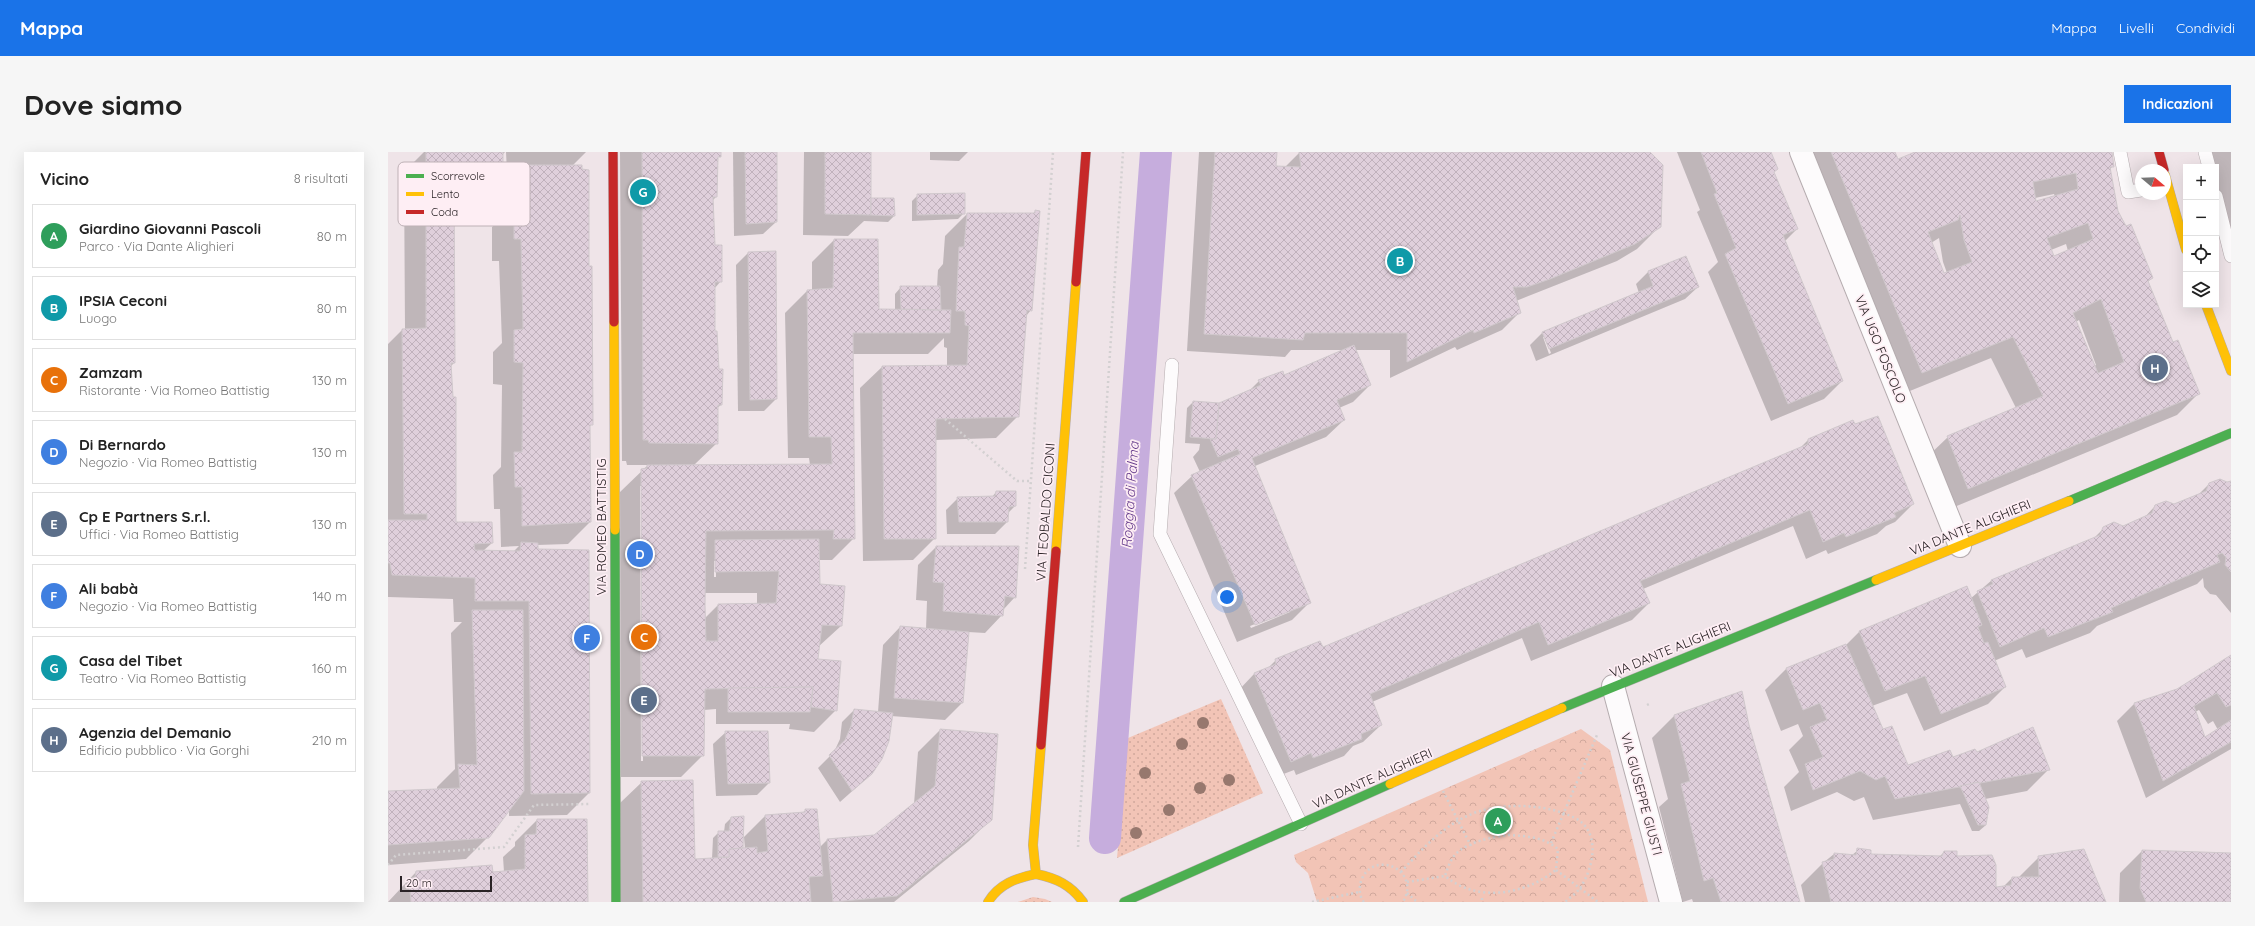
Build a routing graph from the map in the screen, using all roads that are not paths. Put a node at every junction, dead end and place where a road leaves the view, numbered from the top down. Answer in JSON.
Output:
{"nodes":[{"id":1,"x":613,"y":152,"type":"edge"},
{"id":2,"x":1086,"y":152,"type":"edge"},
{"id":3,"x":1801,"y":152,"type":"edge"},
{"id":4,"x":2120,"y":152,"type":"edge"},
{"id":5,"x":2159,"y":152,"type":"edge"},
{"id":6,"x":2205,"y":152,"type":"edge"},
{"id":7,"x":2162,"y":164,"type":"edge"},
{"id":8,"x":2208,"y":164,"type":"edge"},
{"id":9,"x":2135,"y":191,"type":"edge"},
{"id":10,"x":2171,"y":200,"type":"edge"},
{"id":11,"x":2217,"y":200,"type":"edge"},
{"id":12,"x":2183,"y":241,"type":"edge"},
{"id":13,"x":2231,"y":256,"type":"edge"},
{"id":14,"x":2207,"y":308,"type":"edge"},
{"id":15,"x":1172,"y":365,"type":"dead end"},
{"id":16,"x":2231,"y":371,"type":"edge"},
{"id":17,"x":2231,"y":433,"type":"edge"},
{"id":18,"x":1960,"y":546,"type":"junction"},
{"id":19,"x":1613,"y":686,"type":"junction"},
{"id":20,"x":1301,"y":824,"type":"junction"},
{"id":21,"x":1036,"y":874,"type":"junction"},
{"id":22,"x":616,"y":902,"type":"edge"},
{"id":23,"x":988,"y":902,"type":"edge"},
{"id":24,"x":1084,"y":902,"type":"edge"},
{"id":25,"x":1124,"y":902,"type":"edge"},
{"id":26,"x":1671,"y":902,"type":"edge"}],
"edges":[{"from":1,"to":22,"type":"street","name":"VIA ROMEO BATTISTIG"},
{"from":2,"to":21,"type":"street","name":"VIA TEOBALDO CICONI"},
{"from":3,"to":18,"type":"street","name":"VIA UGO FOSCOLO"},
{"from":4,"to":9,"type":"lane"},
{"from":5,"to":7,"type":"street"},
{"from":6,"to":8,"type":"lane"},
{"from":10,"to":12,"type":"street"},
{"from":11,"to":13,"type":"lane"},
{"from":14,"to":16,"type":"street"},
{"from":15,"to":20,"type":"lane"},
{"from":17,"to":18,"type":"street","name":"VIA DANTE ALIGHIERI"},
{"from":18,"to":19,"type":"street","name":"VIA DANTE ALIGHIERI"},
{"from":19,"to":20,"type":"street","name":"VIA DANTE ALIGHIERI"},
{"from":19,"to":26,"type":"street","name":"VIA GIUSEPPE GIUSTI"},
{"from":20,"to":25,"type":"street","name":"VIA DANTE ALIGHIERI"},
{"from":21,"to":23,"type":"street"},
{"from":21,"to":24,"type":"street"}]}
